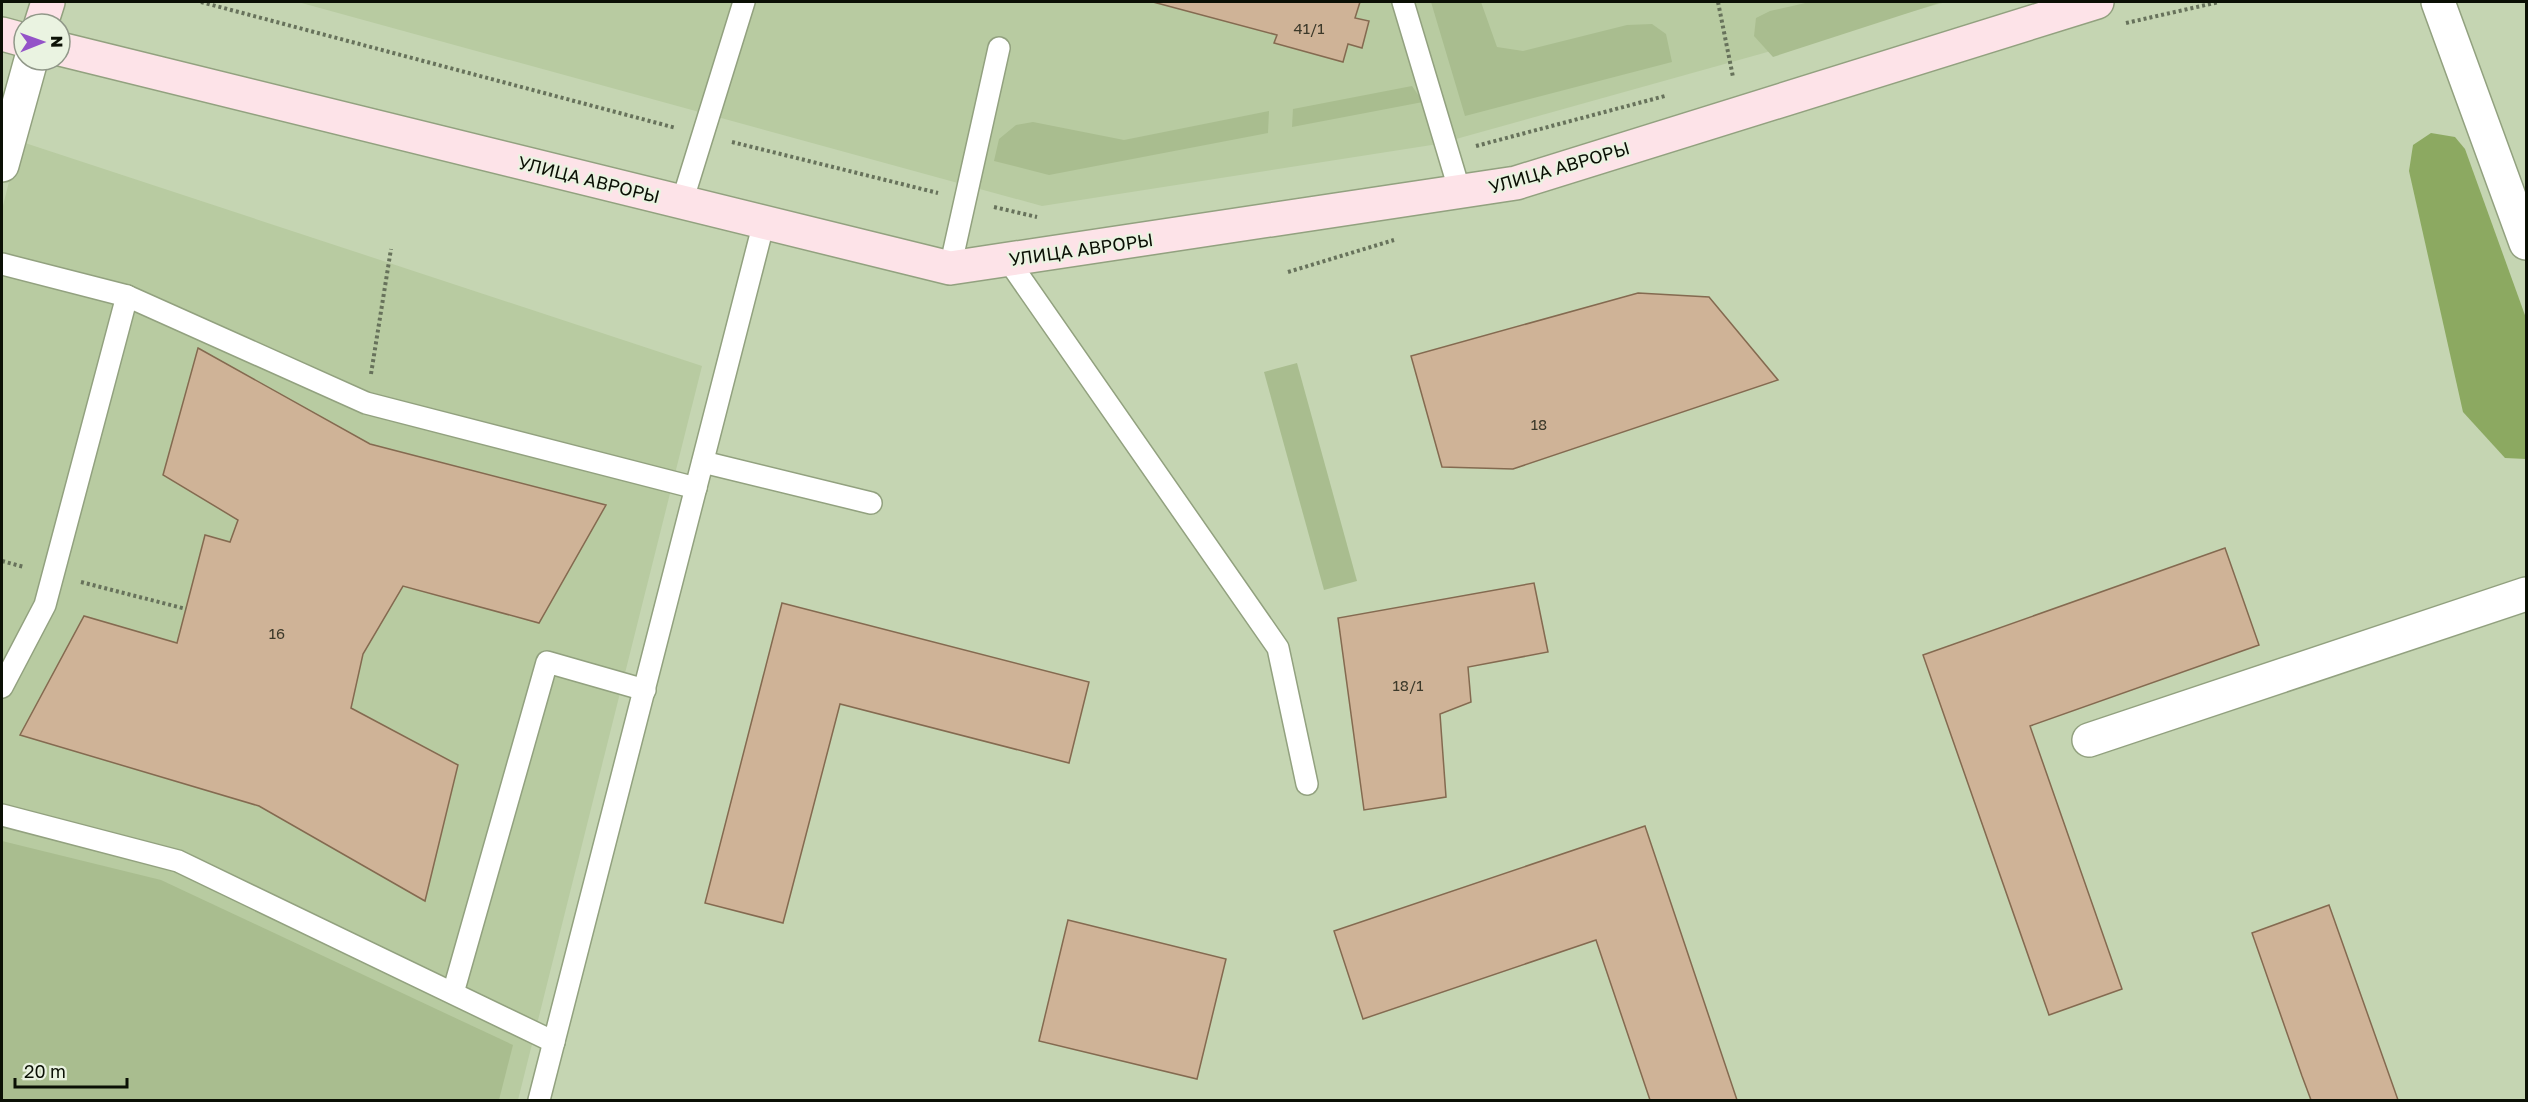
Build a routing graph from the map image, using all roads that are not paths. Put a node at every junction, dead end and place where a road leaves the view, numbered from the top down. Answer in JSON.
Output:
{"nodes":[{"id":1,"x":744,"y":2,"type":"edge"},
{"id":2,"x":1402,"y":2,"type":"edge"},
{"id":3,"x":2097,"y":2,"type":"edge"},
{"id":4,"x":2438,"y":2,"type":"edge"},
{"id":5,"x":999,"y":48,"type":"dead end"},
{"id":6,"x":72,"y":52,"type":"edge"},
{"id":7,"x":28,"y":72,"type":"edge"},
{"id":8,"x":2,"y":165,"type":"edge"},
{"id":9,"x":1460,"y":192,"type":"junction"},
{"id":10,"x":682,"y":202,"type":"junction"},
{"id":11,"x":764,"y":222,"type":"junction"},
{"id":12,"x":2526,"y":243,"type":"edge"},
{"id":13,"x":1008,"y":260,"type":"junction"},
{"id":14,"x":2,"y":264,"type":"edge"},
{"id":15,"x":950,"y":268,"type":"junction"},
{"id":16,"x":127,"y":296,"type":"junction"},
{"id":17,"x":703,"y":462,"type":"junction"},
{"id":18,"x":696,"y":488,"type":"junction"},
{"id":19,"x":871,"y":503,"type":"dead end"},
{"id":20,"x":2526,"y":594,"type":"edge"},
{"id":21,"x":2,"y":687,"type":"edge"},
{"id":22,"x":645,"y":690,"type":"junction"},
{"id":23,"x":2089,"y":740,"type":"dead end"},
{"id":24,"x":1307,"y":784,"type":"dead end"},
{"id":25,"x":2,"y":814,"type":"edge"},
{"id":26,"x":453,"y":993,"type":"junction"},
{"id":27,"x":554,"y":1042,"type":"junction"},
{"id":28,"x":539,"y":1101,"type":"edge"}],
"edges":[{"from":1,"to":10,"type":"lane"},
{"from":2,"to":9,"type":"lane"},
{"from":3,"to":9,"type":"street","name":"УЛИЦА АВРОРЫ"},
{"from":4,"to":12,"type":"street"},
{"from":5,"to":15,"type":"lane"},
{"from":6,"to":10,"type":"street","name":"УЛИЦА АВРОРЫ"},
{"from":7,"to":8,"type":"street"},
{"from":9,"to":13,"type":"street","name":"УЛИЦА АВРОРЫ"},
{"from":10,"to":11,"type":"street","name":"УЛИЦА АВРОРЫ"},
{"from":11,"to":15,"type":"street","name":"УЛИЦА АВРОРЫ"},
{"from":11,"to":17,"type":"lane"},
{"from":13,"to":15,"type":"street","name":"УЛИЦА АВРОРЫ"},
{"from":13,"to":24,"type":"lane"},
{"from":14,"to":16,"type":"lane"},
{"from":16,"to":18,"type":"lane"},
{"from":16,"to":21,"type":"lane"},
{"from":17,"to":18,"type":"lane"},
{"from":17,"to":19,"type":"lane"},
{"from":18,"to":22,"type":"lane"},
{"from":20,"to":23,"type":"street"},
{"from":22,"to":26,"type":"lane"},
{"from":22,"to":27,"type":"lane"},
{"from":25,"to":26,"type":"lane"},
{"from":26,"to":27,"type":"lane"},
{"from":27,"to":28,"type":"lane"}]}
